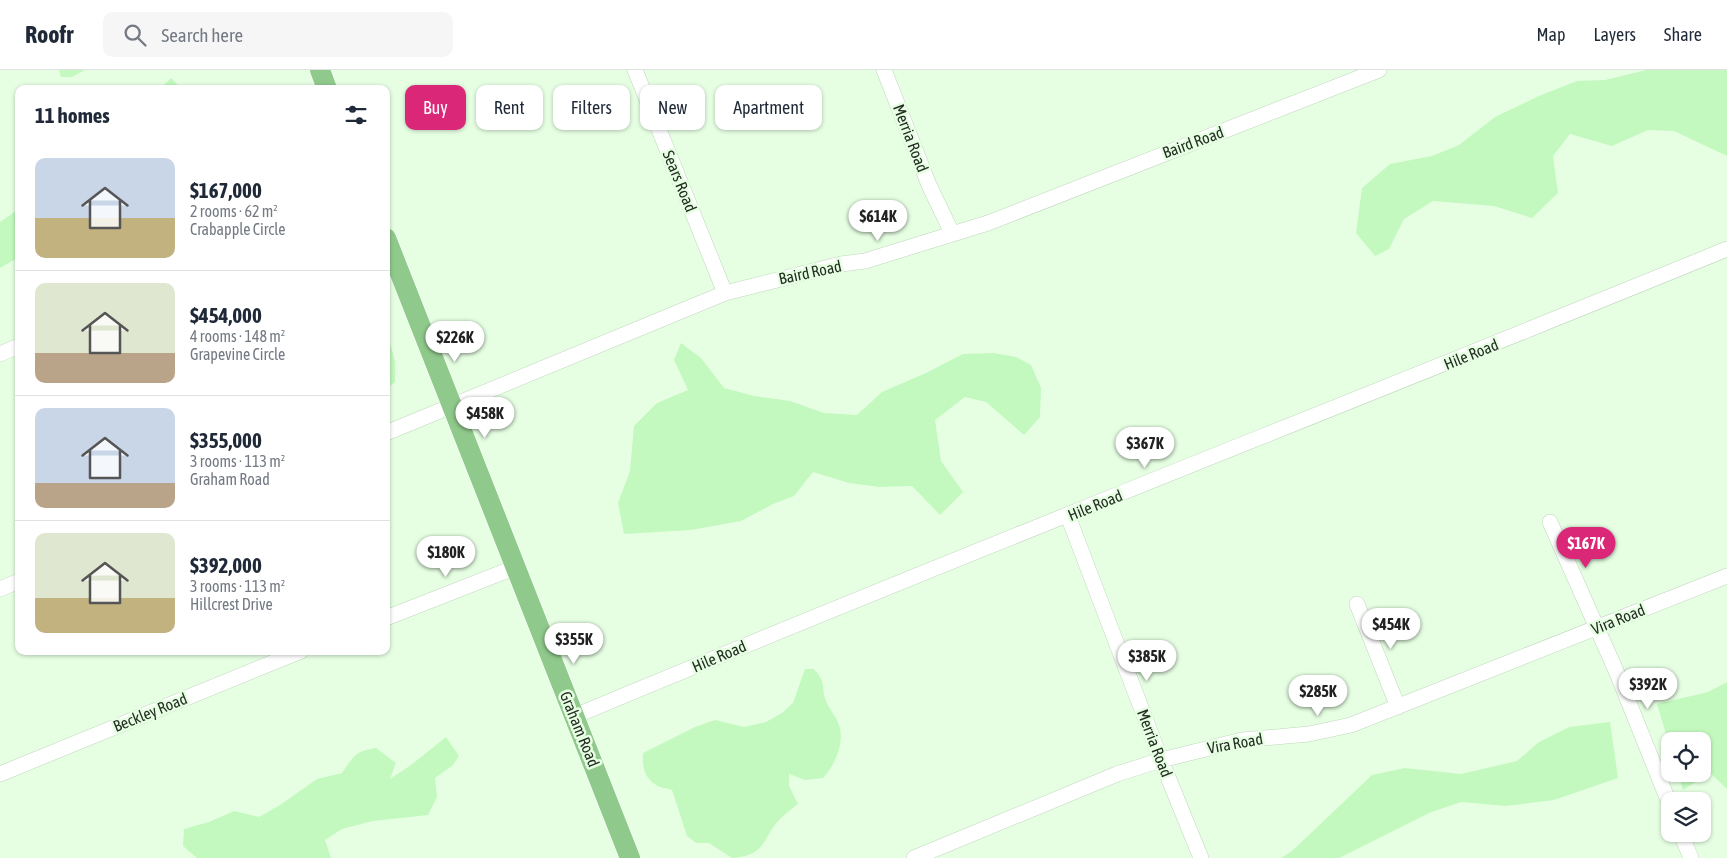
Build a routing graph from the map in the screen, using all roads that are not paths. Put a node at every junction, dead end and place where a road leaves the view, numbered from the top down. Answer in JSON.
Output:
{"nodes":[{"id":1,"x":320,"y":70,"type":"edge"},
{"id":2,"x":635,"y":70,"type":"edge"},
{"id":3,"x":884,"y":70,"type":"edge"},
{"id":4,"x":1379,"y":70,"type":"edge"},
{"id":5,"x":326,"y":85,"type":"edge"},
{"id":6,"x":952,"y":233,"type":"junction"},
{"id":7,"x":390,"y":248,"type":"edge"},
{"id":8,"x":1727,"y":249,"type":"edge"},
{"id":9,"x":726,"y":293,"type":"junction"},
{"id":10,"x":15,"y":348,"type":"edge"},
{"id":11,"x":0,"y":354,"type":"edge"},
{"id":12,"x":453,"y":406,"type":"junction"},
{"id":13,"x":390,"y":431,"type":"edge"},
{"id":14,"x":1068,"y":516,"type":"junction"},
{"id":15,"x":1550,"y":522,"type":"dead end"},
{"id":16,"x":516,"y":567,"type":"junction"},
{"id":17,"x":1727,"y":576,"type":"edge"},
{"id":18,"x":15,"y":583,"type":"edge"},
{"id":19,"x":0,"y":589,"type":"edge"},
{"id":20,"x":1357,"y":604,"type":"dead end"},
{"id":21,"x":390,"y":616,"type":"edge"},
{"id":22,"x":1596,"y":628,"type":"junction"},
{"id":23,"x":291,"y":655,"type":"edge"},
{"id":24,"x":1398,"y":707,"type":"junction"},
{"id":25,"x":575,"y":716,"type":"junction"},
{"id":26,"x":1161,"y":760,"type":"junction"},
{"id":27,"x":0,"y":774,"type":"edge"},
{"id":28,"x":1665,"y":792,"type":"edge"},
{"id":29,"x":1684,"y":842,"type":"edge"},
{"id":30,"x":630,"y":858,"type":"edge"},
{"id":31,"x":914,"y":858,"type":"edge"},
{"id":32,"x":1201,"y":858,"type":"edge"},
{"id":33,"x":1691,"y":858,"type":"edge"}],
"edges":[{"from":1,"to":5,"type":"main road"},
{"from":2,"to":9,"type":"street","name":"Sears Road"},
{"from":3,"to":6,"type":"street","name":"Merria Road"},
{"from":4,"to":6,"type":"street","name":"Baird Road"},
{"from":6,"to":9,"type":"street","name":"Baird Road"},
{"from":7,"to":12,"type":"main road","name":"Graham Road"},
{"from":8,"to":14,"type":"street","name":"Hile Road"},
{"from":9,"to":12,"type":"street","name":"Baird Road"},
{"from":10,"to":11,"type":"street"},
{"from":12,"to":13,"type":"street","name":"Baird Road"},
{"from":12,"to":16,"type":"main road","name":"Graham Road"},
{"from":14,"to":25,"type":"street","name":"Hile Road"},
{"from":14,"to":26,"type":"street","name":"Merria Road"},
{"from":15,"to":22,"type":"street"},
{"from":16,"to":21,"type":"street"},
{"from":16,"to":25,"type":"main road","name":"Graham Road"},
{"from":17,"to":22,"type":"street","name":"Vira Road"},
{"from":18,"to":19,"type":"street"},
{"from":20,"to":24,"type":"street"},
{"from":22,"to":24,"type":"street","name":"Vira Road"},
{"from":22,"to":28,"type":"street"},
{"from":23,"to":27,"type":"street","name":"Beckley Road"},
{"from":24,"to":26,"type":"street","name":"Vira Road"},
{"from":25,"to":30,"type":"main road","name":"Graham Road"},
{"from":26,"to":31,"type":"street","name":"Vira Road"},
{"from":26,"to":32,"type":"street","name":"Merria Road"},
{"from":29,"to":33,"type":"street"}]}
